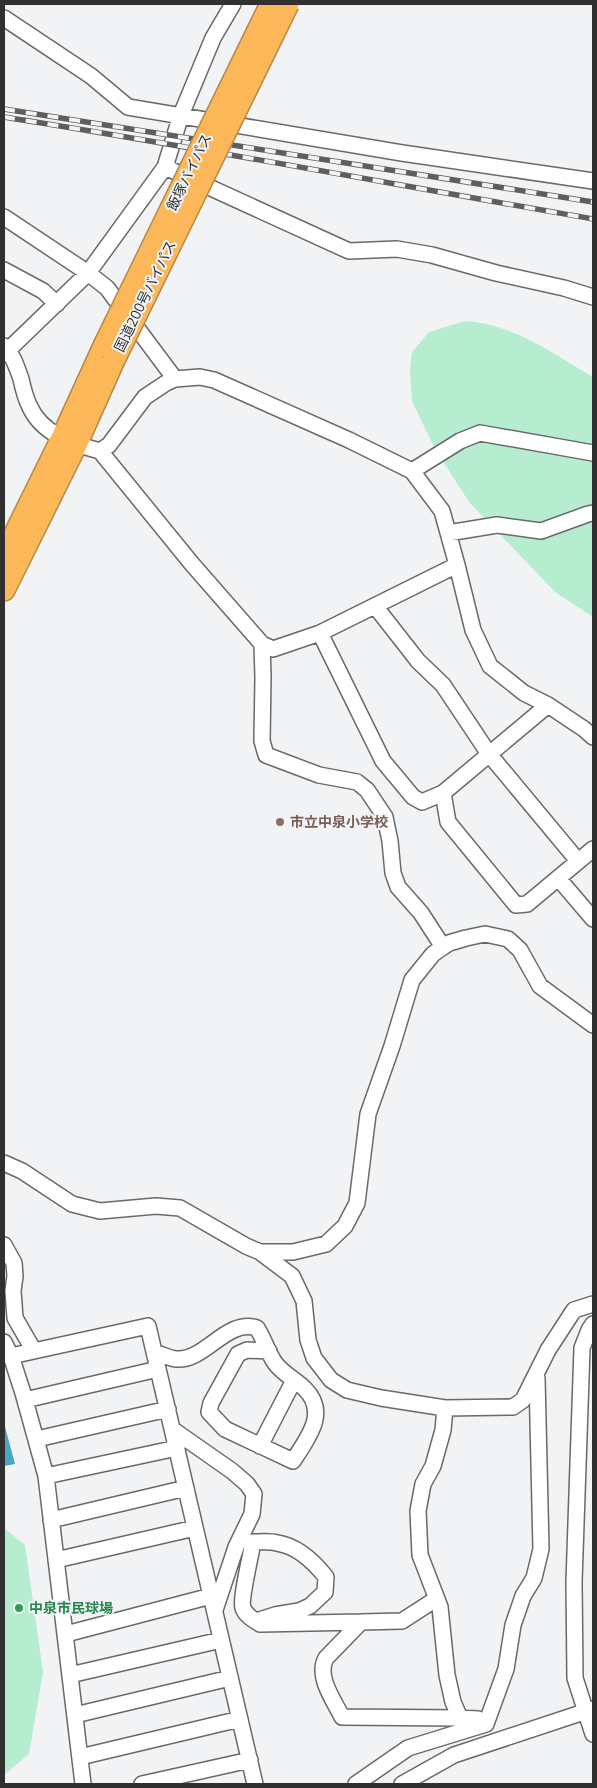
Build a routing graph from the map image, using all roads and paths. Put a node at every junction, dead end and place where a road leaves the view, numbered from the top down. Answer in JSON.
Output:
{"nodes":[{"id":1,"x":233,"y":4,"type":"edge"},
{"id":2,"x":271,"y":4,"type":"edge"},
{"id":3,"x":288,"y":4,"type":"edge"},
{"id":4,"x":4,"y":18,"type":"edge"},
{"id":5,"x":181,"y":115,"type":"junction"},
{"id":6,"x":165,"y":167,"type":"junction"},
{"id":7,"x":593,"y":181,"type":"edge"},
{"id":8,"x":4,"y":217,"type":"edge"},
{"id":9,"x":4,"y":270,"type":"edge"},
{"id":10,"x":88,"y":273,"type":"junction"},
{"id":11,"x":593,"y":297,"type":"edge"},
{"id":12,"x":57,"y":304,"type":"junction"},
{"id":13,"x":5,"y":350,"type":"edge"},
{"id":14,"x":108,"y":354,"type":"junction"},
{"id":15,"x":175,"y":379,"type":"junction"},
{"id":16,"x":69,"y":441,"type":"junction"},
{"id":17,"x":100,"y":452,"type":"junction"},
{"id":18,"x":593,"y":453,"type":"edge"},
{"id":19,"x":412,"y":471,"type":"junction"},
{"id":20,"x":593,"y":513,"type":"edge"},
{"id":21,"x":448,"y":533,"type":"junction"},
{"id":22,"x":4,"y":556,"type":"edge"},
{"id":23,"x":458,"y":565,"type":"junction"},
{"id":24,"x":4,"y":590,"type":"edge"},
{"id":25,"x":375,"y":606,"type":"junction"},
{"id":26,"x":320,"y":633,"type":"junction"},
{"id":27,"x":262,"y":644,"type":"junction"},
{"id":28,"x":548,"y":705,"type":"junction"},
{"id":29,"x":593,"y":737,"type":"edge"},
{"id":30,"x":489,"y":754,"type":"junction"},
{"id":31,"x":442,"y":793,"type":"junction"},
{"id":32,"x":593,"y":849,"type":"edge"},
{"id":33,"x":578,"y":861,"type":"junction"},
{"id":34,"x":558,"y":878,"type":"junction"},
{"id":35,"x":593,"y":919,"type":"edge"},
{"id":36,"x":443,"y":947,"type":"junction"},
{"id":37,"x":593,"y":1025,"type":"edge"},
{"id":38,"x":4,"y":1163,"type":"edge"},
{"id":39,"x":4,"y":1244,"type":"edge"},
{"id":40,"x":260,"y":1252,"type":"junction"},
{"id":41,"x":593,"y":1304,"type":"edge"},
{"id":42,"x":593,"y":1324,"type":"edge"},
{"id":43,"x":4,"y":1342,"type":"edge"},
{"id":44,"x":34,"y":1351,"type":"junction"},
{"id":45,"x":154,"y":1352,"type":"junction"},
{"id":46,"x":269,"y":1352,"type":"junction"},
{"id":47,"x":11,"y":1356,"type":"junction"},
{"id":48,"x":158,"y":1369,"type":"junction"},
{"id":49,"x":536,"y":1374,"type":"junction"},
{"id":50,"x":294,"y":1380,"type":"junction"},
{"id":51,"x":26,"y":1400,"type":"junction"},
{"id":52,"x":445,"y":1408,"type":"junction"},
{"id":53,"x":168,"y":1409,"type":"junction"},
{"id":54,"x":172,"y":1429,"type":"junction"},
{"id":55,"x":37,"y":1439,"type":"junction"},
{"id":56,"x":260,"y":1446,"type":"junction"},
{"id":57,"x":177,"y":1448,"type":"junction"},
{"id":58,"x":46,"y":1476,"type":"junction"},
{"id":59,"x":186,"y":1488,"type":"junction"},
{"id":60,"x":51,"y":1520,"type":"junction"},
{"id":61,"x":195,"y":1528,"type":"junction"},
{"id":62,"x":248,"y":1538,"type":"junction"},
{"id":63,"x":56,"y":1560,"type":"junction"},
{"id":64,"x":211,"y":1596,"type":"junction"},
{"id":65,"x":436,"y":1599,"type":"junction"},
{"id":66,"x":215,"y":1611,"type":"junction"},
{"id":67,"x":256,"y":1621,"type":"junction"},
{"id":68,"x":361,"y":1622,"type":"junction"},
{"id":69,"x":66,"y":1634,"type":"junction"},
{"id":70,"x":222,"y":1640,"type":"junction"},
{"id":71,"x":70,"y":1675,"type":"junction"},
{"id":72,"x":230,"y":1678,"type":"junction"},
{"id":73,"x":589,"y":1710,"type":"edge"},
{"id":74,"x":75,"y":1715,"type":"junction"},
{"id":75,"x":460,"y":1718,"type":"junction"},
{"id":76,"x":240,"y":1719,"type":"junction"},
{"id":77,"x":486,"y":1724,"type":"junction"},
{"id":78,"x":593,"y":1734,"type":"edge"},
{"id":79,"x":497,"y":1740,"type":"junction"},
{"id":80,"x":80,"y":1757,"type":"junction"},
{"id":81,"x":250,"y":1760,"type":"junction"},
{"id":82,"x":83,"y":1784,"type":"edge"},
{"id":83,"x":142,"y":1784,"type":"edge"},
{"id":84,"x":256,"y":1784,"type":"edge"},
{"id":85,"x":356,"y":1784,"type":"edge"},
{"id":86,"x":402,"y":1784,"type":"edge"}],
"edges":[{"from":1,"to":5,"type":"street"},
{"from":2,"to":14,"type":"highway","name":"飯塚バイパス","bridge":true},
{"from":3,"to":14,"type":"highway","name":"国道200号バイパス","bridge":true},
{"from":4,"to":5,"type":"street"},
{"from":5,"to":6,"type":"street"},
{"from":5,"to":7,"type":"street"},
{"from":6,"to":10,"type":"street"},
{"from":6,"to":11,"type":"street"},
{"from":8,"to":10,"type":"street"},
{"from":9,"to":12,"type":"street"},
{"from":10,"to":12,"type":"street"},
{"from":10,"to":15,"type":"street"},
{"from":12,"to":13,"type":"street"},
{"from":13,"to":16,"type":"street"},
{"from":14,"to":16,"type":"highway","name":"国道200号バイパス"},
{"from":15,"to":17,"type":"street"},
{"from":15,"to":19,"type":"street"},
{"from":16,"to":17,"type":"street"},
{"from":16,"to":22,"type":"highway"},
{"from":16,"to":24,"type":"highway","name":"国道200号バイパス"},
{"from":17,"to":27,"type":"street"},
{"from":18,"to":19,"type":"street"},
{"from":19,"to":21,"type":"street"},
{"from":20,"to":21,"type":"street"},
{"from":21,"to":23,"type":"street"},
{"from":23,"to":25,"type":"street"},
{"from":23,"to":28,"type":"street"},
{"from":25,"to":26,"type":"street"},
{"from":25,"to":30,"type":"street"},
{"from":26,"to":27,"type":"street"},
{"from":26,"to":31,"type":"street"},
{"from":27,"to":36,"type":"street"},
{"from":28,"to":29,"type":"street"},
{"from":28,"to":30,"type":"street"},
{"from":30,"to":31,"type":"street"},
{"from":30,"to":33,"type":"street"},
{"from":31,"to":34,"type":"street"},
{"from":32,"to":33,"type":"street"},
{"from":33,"to":34,"type":"street"},
{"from":34,"to":35,"type":"street"},
{"from":36,"to":37,"type":"street"},
{"from":36,"to":40,"type":"street"},
{"from":38,"to":40,"type":"street"},
{"from":39,"to":44,"type":"street"},
{"from":40,"to":52,"type":"street"},
{"from":41,"to":49,"type":"street"},
{"from":42,"to":73,"type":"street"},
{"from":43,"to":47,"type":"street"},
{"from":44,"to":45,"type":"street"},
{"from":44,"to":47,"type":"street"},
{"from":45,"to":46,"type":"street"},
{"from":45,"to":48,"type":"street"},
{"from":46,"to":50,"type":"street"},
{"from":46,"to":56,"type":"street"},
{"from":47,"to":51,"type":"street"},
{"from":48,"to":51,"type":"street"},
{"from":48,"to":53,"type":"street"},
{"from":49,"to":52,"type":"street"},
{"from":49,"to":77,"type":"street"},
{"from":50,"to":56,"type":"street"},
{"from":50,"to":56,"type":"street"},
{"from":51,"to":55,"type":"street"},
{"from":52,"to":65,"type":"street"},
{"from":53,"to":54,"type":"street"},
{"from":53,"to":55,"type":"street"},
{"from":54,"to":57,"type":"street"},
{"from":54,"to":62,"type":"street"},
{"from":55,"to":58,"type":"street"},
{"from":57,"to":58,"type":"street"},
{"from":57,"to":59,"type":"street"},
{"from":58,"to":60,"type":"street"},
{"from":59,"to":60,"type":"street"},
{"from":59,"to":61,"type":"street"},
{"from":60,"to":63,"type":"street"},
{"from":61,"to":63,"type":"street"},
{"from":61,"to":64,"type":"street"},
{"from":62,"to":66,"type":"street"},
{"from":62,"to":67,"type":"street"},
{"from":62,"to":67,"type":"street"},
{"from":63,"to":69,"type":"street"},
{"from":64,"to":66,"type":"street"},
{"from":64,"to":69,"type":"street"},
{"from":65,"to":68,"type":"street"},
{"from":65,"to":75,"type":"street"},
{"from":66,"to":70,"type":"street"},
{"from":67,"to":68,"type":"street"},
{"from":68,"to":75,"type":"street"},
{"from":69,"to":71,"type":"street"},
{"from":70,"to":71,"type":"street"},
{"from":70,"to":72,"type":"street"},
{"from":71,"to":74,"type":"street"},
{"from":72,"to":74,"type":"street"},
{"from":72,"to":76,"type":"street"},
{"from":73,"to":78,"type":"street"},
{"from":73,"to":79,"type":"street"},
{"from":74,"to":80,"type":"street"},
{"from":75,"to":77,"type":"street"},
{"from":76,"to":80,"type":"street"},
{"from":76,"to":81,"type":"street"},
{"from":77,"to":79,"type":"street"},
{"from":77,"to":85,"type":"street"},
{"from":79,"to":86,"type":"street"},
{"from":80,"to":82,"type":"street"},
{"from":81,"to":83,"type":"street"},
{"from":81,"to":84,"type":"street"}]}
